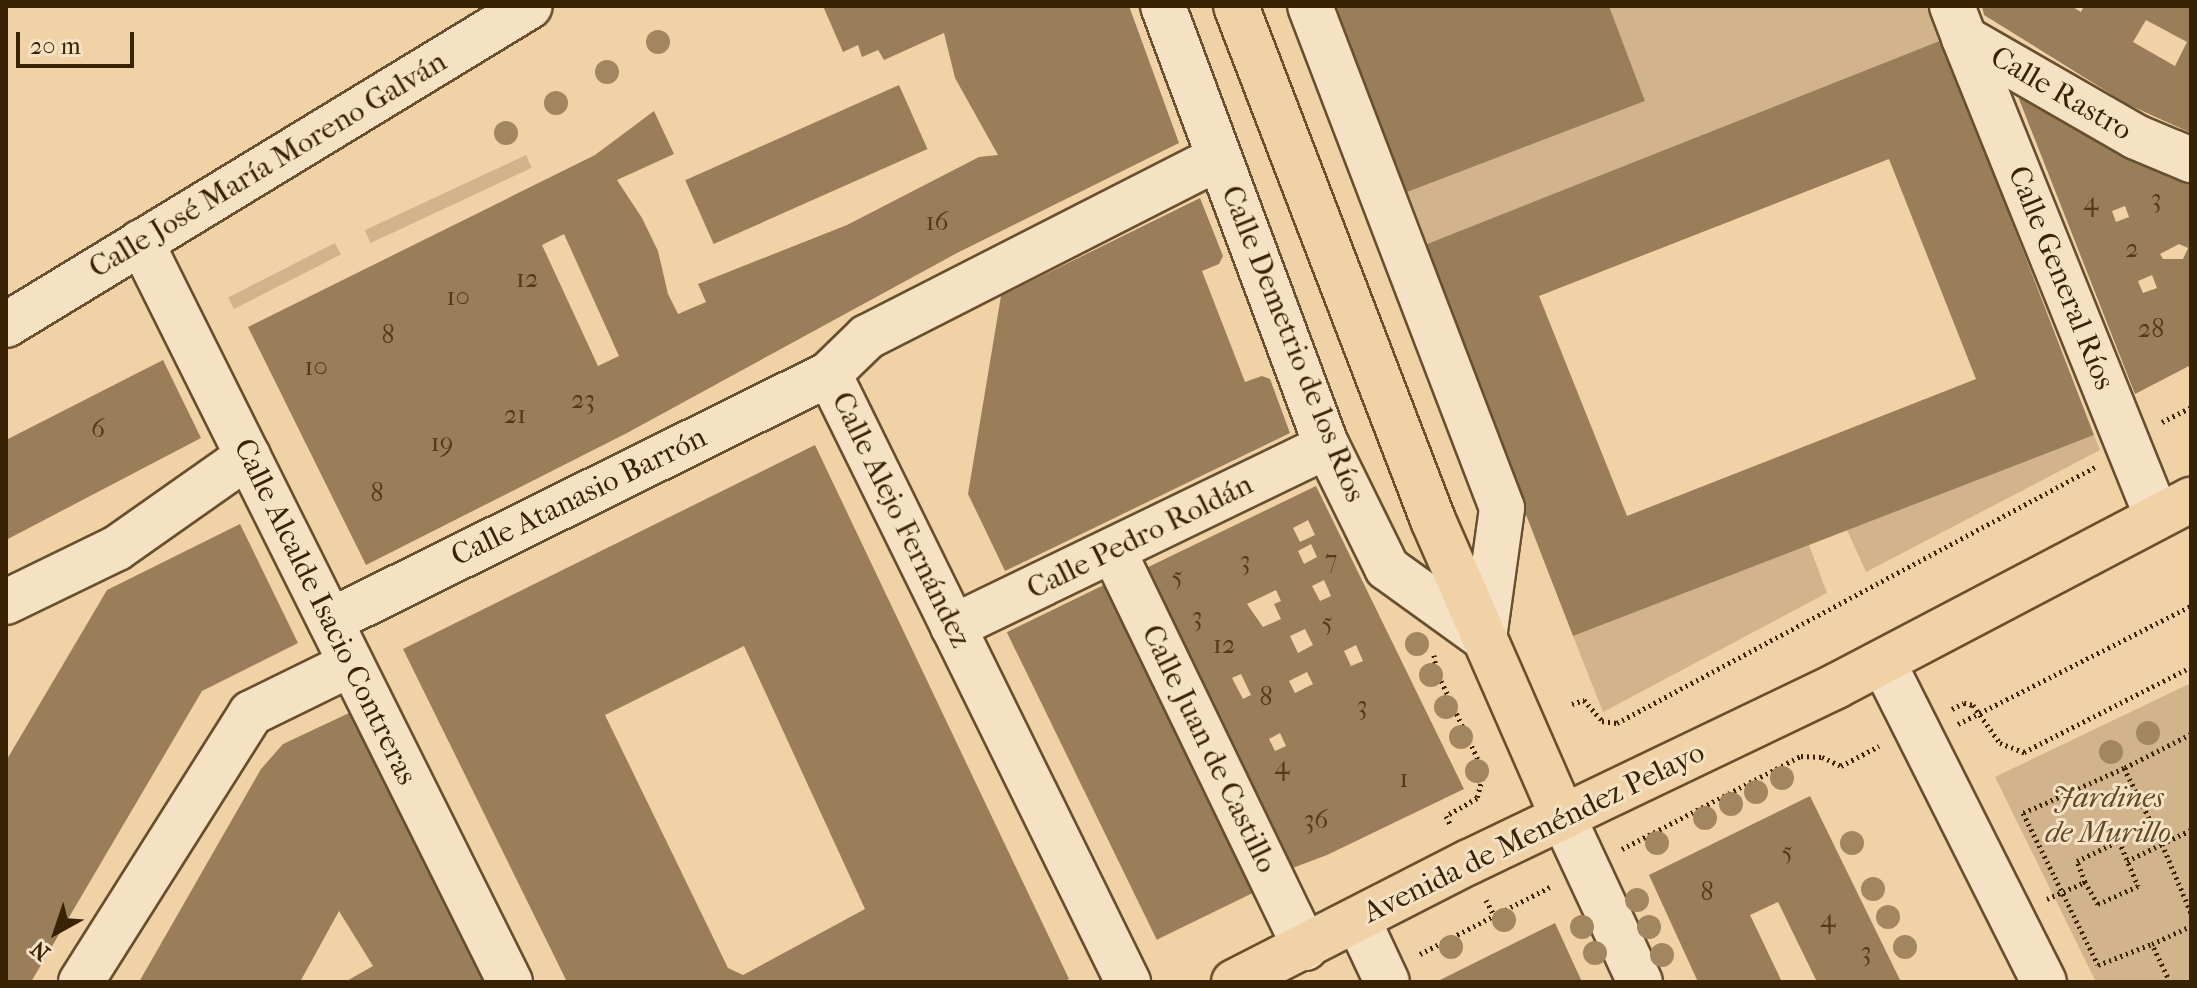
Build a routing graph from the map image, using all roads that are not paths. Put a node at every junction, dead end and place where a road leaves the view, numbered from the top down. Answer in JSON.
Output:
{"nodes":[{"id":1,"x":530,"y":6,"type":"edge"},
{"id":2,"x":1163,"y":6,"type":"edge"},
{"id":3,"x":1236,"y":6,"type":"edge"},
{"id":4,"x":1310,"y":6,"type":"edge"},
{"id":5,"x":1958,"y":22,"type":"edge"},
{"id":6,"x":1219,"y":158,"type":"junction"},
{"id":7,"x":2191,"y":160,"type":"edge"},
{"id":8,"x":141,"y":242,"type":"junction"},
{"id":9,"x":6,"y":325,"type":"edge"},
{"id":10,"x":829,"y":374,"type":"junction"},
{"id":11,"x":1327,"y":446,"type":"junction"},
{"id":12,"x":248,"y":456,"type":"junction"},
{"id":13,"x":2174,"y":509,"type":"edge"},
{"id":14,"x":1113,"y":550,"type":"junction"},
{"id":15,"x":6,"y":602,"type":"edge"},
{"id":16,"x":330,"y":621,"type":"junction"},
{"id":17,"x":953,"y":627,"type":"junction"},
{"id":18,"x":1484,"y":638,"type":"junction"},
{"id":19,"x":1883,"y":662,"type":"junction"},
{"id":20,"x":351,"y":664,"type":"junction"},
{"id":21,"x":1563,"y":817,"type":"junction"},
{"id":22,"x":1358,"y":920,"type":"junction"},
{"id":23,"x":1305,"y":948,"type":"junction"},
{"id":24,"x":1402,"y":969,"type":"edge"},
{"id":25,"x":81,"y":982,"type":"edge"},
{"id":26,"x":510,"y":982,"type":"edge"},
{"id":27,"x":1128,"y":982,"type":"edge"},
{"id":28,"x":1234,"y":982,"type":"edge"},
{"id":29,"x":1640,"y":982,"type":"edge"},
{"id":30,"x":2044,"y":982,"type":"edge"}],
"edges":[{"from":1,"to":8,"type":"street","name":"Calle José María Moreno Galván"},
{"from":2,"to":6,"type":"street","name":"Calle Demetrio de los Ríos"},
{"from":3,"to":18,"type":"main road"},
{"from":4,"to":18,"type":"street"},
{"from":5,"to":7,"type":"street","name":"Calle Rastro"},
{"from":5,"to":13,"type":"street","name":"Calle General Ríos"},
{"from":6,"to":10,"type":"street","name":"Calle Alejo Fernández"},
{"from":6,"to":11,"type":"street","name":"Calle Demetrio de los Ríos"},
{"from":8,"to":9,"type":"street","name":"Calle José María Moreno Galván"},
{"from":8,"to":12,"type":"street","name":"Calle Alcalde Isacio Contreras"},
{"from":10,"to":16,"type":"street","name":"Calle Atanasio Barrón"},
{"from":10,"to":17,"type":"street","name":"Calle Alejo Fernández"},
{"from":11,"to":14,"type":"street","name":"Calle Pedro Roldán"},
{"from":11,"to":18,"type":"street","name":"Calle Demetrio de los Ríos"},
{"from":12,"to":15,"type":"street"},
{"from":12,"to":16,"type":"street","name":"Calle Alcalde Isacio Contreras"},
{"from":13,"to":19,"type":"main road"},
{"from":14,"to":17,"type":"street","name":"Calle Pedro Roldán"},
{"from":14,"to":23,"type":"street","name":"Calle Juan de Castillo"},
{"from":16,"to":20,"type":"street","name":"Calle Alcalde Isacio Contreras"},
{"from":17,"to":27,"type":"street","name":"Calle Alejo Fernández"},
{"from":18,"to":21,"type":"main road"},
{"from":19,"to":21,"type":"main road","name":"Avenida de Menéndez Pelayo"},
{"from":19,"to":30,"type":"street"},
{"from":20,"to":25,"type":"street"},
{"from":20,"to":26,"type":"street","name":"Calle Alcalde Isacio Contreras"},
{"from":21,"to":22,"type":"main road","name":"Avenida de Menéndez Pelayo"},
{"from":21,"to":29,"type":"street"},
{"from":22,"to":23,"type":"main road","name":"Avenida de Menéndez Pelayo"},
{"from":22,"to":24,"type":"street"},
{"from":23,"to":28,"type":"main road","name":"Avenida de Menéndez Pelayo"}]}
